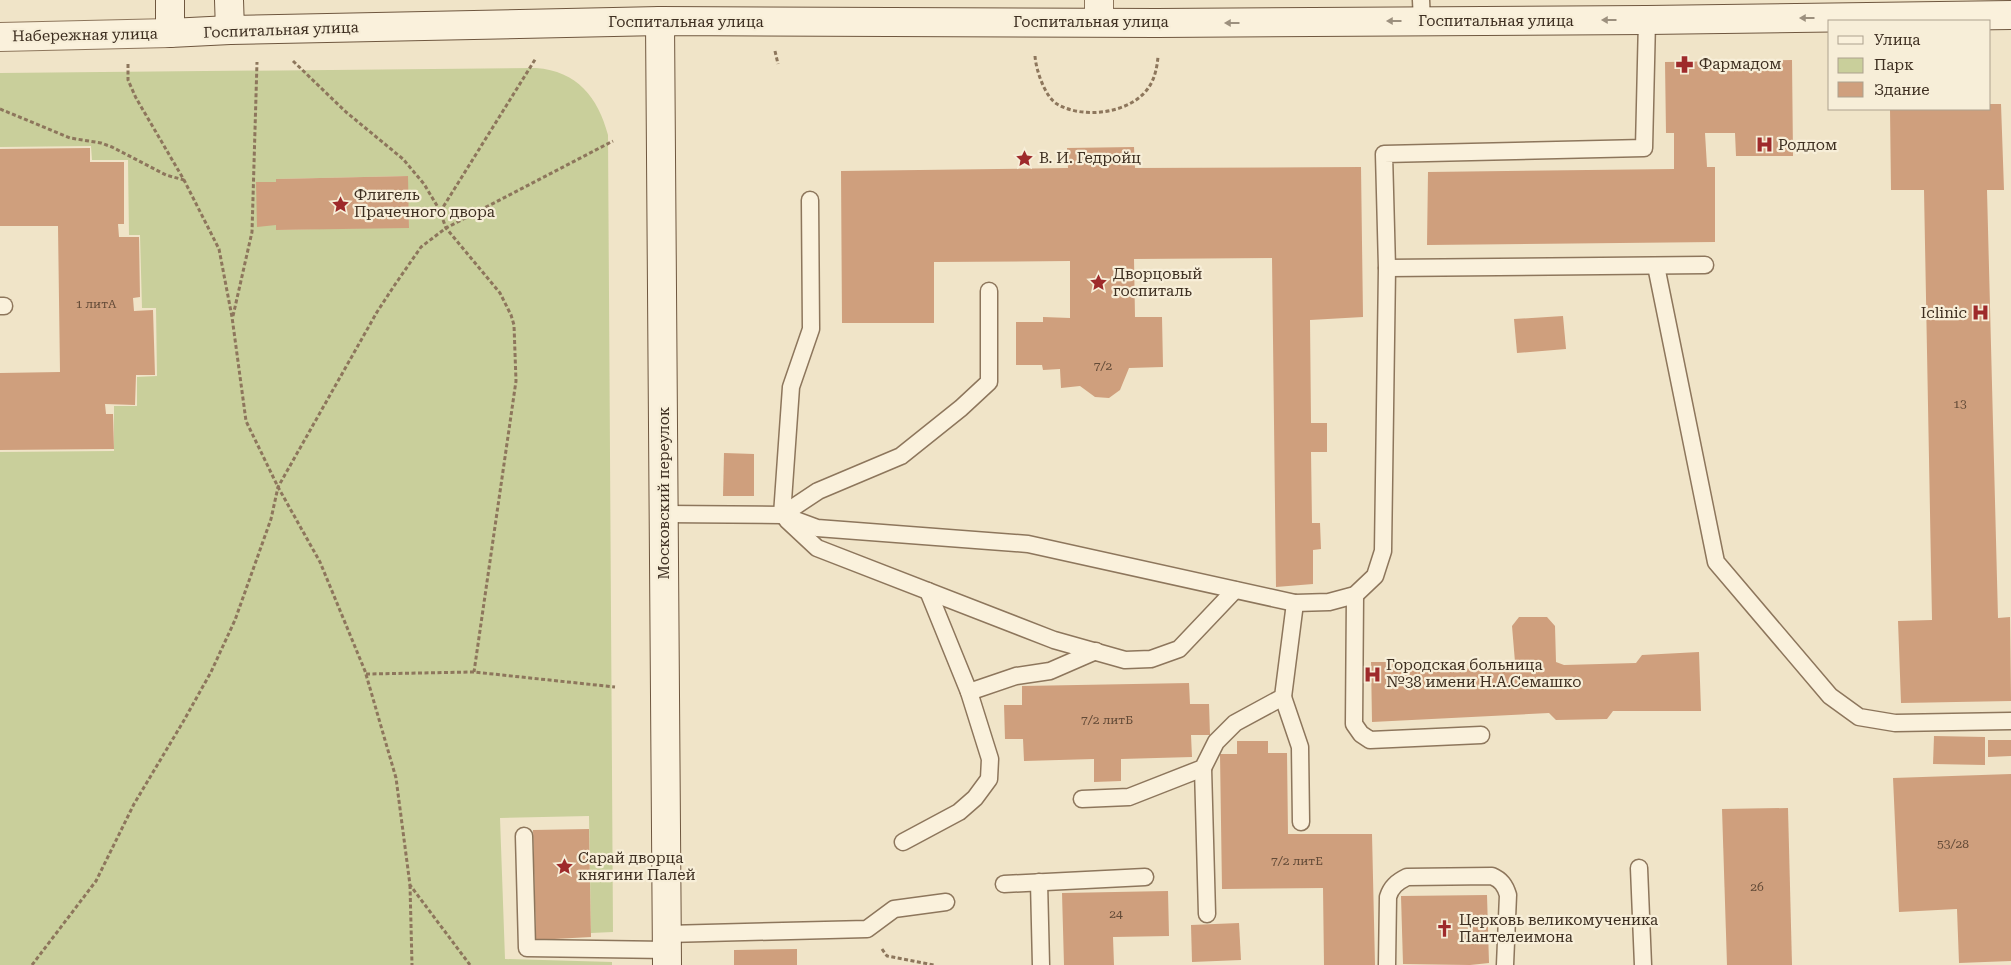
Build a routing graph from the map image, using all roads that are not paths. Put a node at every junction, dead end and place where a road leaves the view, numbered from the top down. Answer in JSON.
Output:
{"nodes":[{"id":1,"x":170,"y":0,"type":"edge"},
{"id":2,"x":229,"y":0,"type":"edge"},
{"id":3,"x":1856,"y":9,"type":"edge"},
{"id":4,"x":1099,"y":11,"type":"edge"},
{"id":5,"x":1422,"y":11,"type":"edge"},
{"id":6,"x":2011,"y":15,"type":"edge"},
{"id":7,"x":1647,"y":20,"type":"junction"},
{"id":8,"x":660,"y":21,"type":"junction"},
{"id":9,"x":230,"y":30,"type":"junction"},
{"id":10,"x":170,"y":33,"type":"junction"},
{"id":11,"x":0,"y":37,"type":"edge"},
{"id":12,"x":810,"y":200,"type":"dead end"},
{"id":13,"x":1656,"y":266,"type":"junction"},
{"id":14,"x":1705,"y":266,"type":"dead end"},
{"id":15,"x":1386,"y":268,"type":"junction"},
{"id":16,"x":989,"y":291,"type":"dead end"},
{"id":17,"x":664,"y":514,"type":"junction"},
{"id":18,"x":782,"y":515,"type":"junction"},
{"id":19,"x":1235,"y":590,"type":"junction"},
{"id":20,"x":928,"y":591,"type":"junction"},
{"id":21,"x":1354,"y":595,"type":"junction"},
{"id":22,"x":1295,"y":603,"type":"junction"},
{"id":23,"x":1096,"y":651,"type":"junction"},
{"id":24,"x":969,"y":692,"type":"junction"},
{"id":25,"x":1283,"y":696,"type":"junction"},
{"id":26,"x":2011,"y":721,"type":"edge"},
{"id":27,"x":1481,"y":735,"type":"dead end"},
{"id":28,"x":1203,"y":768,"type":"junction"},
{"id":29,"x":1082,"y":799,"type":"dead end"},
{"id":30,"x":1301,"y":822,"type":"dead end"},
{"id":31,"x":524,"y":836,"type":"dead end"},
{"id":32,"x":903,"y":842,"type":"dead end"},
{"id":33,"x":1639,"y":868,"type":"dead end"},
{"id":34,"x":1145,"y":877,"type":"dead end"},
{"id":35,"x":1039,"y":882,"type":"junction"},
{"id":36,"x":1004,"y":884,"type":"dead end"},
{"id":37,"x":946,"y":902,"type":"dead end"},
{"id":38,"x":1207,"y":914,"type":"dead end"},
{"id":39,"x":667,"y":950,"type":"edge"},
{"id":40,"x":1042,"y":965,"type":"edge"},
{"id":41,"x":1387,"y":965,"type":"edge"},
{"id":42,"x":1506,"y":965,"type":"edge"},
{"id":43,"x":1643,"y":965,"type":"edge"}],
"edges":[{"from":1,"to":10,"type":"street"},
{"from":2,"to":9,"type":"street"},
{"from":3,"to":6,"type":"street","name":"Госпитальная улица"},
{"from":3,"to":7,"type":"street","name":"Госпитальная улица","one_way":true},
{"from":5,"to":4,"type":"street","name":"Госпитальная улица","one_way":true},
{"from":4,"to":8,"type":"street","name":"Госпитальная улица"},
{"from":7,"to":5,"type":"street","name":"Госпитальная улица","one_way":true},
{"from":7,"to":15,"type":"lane"},
{"from":8,"to":9,"type":"street","name":"Госпитальная улица"},
{"from":8,"to":17,"type":"street","name":"Московский переулок"},
{"from":9,"to":10,"type":"street","name":"Госпитальная улица"},
{"from":10,"to":11,"type":"street","name":"Набережная улица"},
{"from":12,"to":18,"type":"lane"},
{"from":13,"to":14,"type":"lane"},
{"from":13,"to":15,"type":"lane"},
{"from":13,"to":26,"type":"lane"},
{"from":15,"to":21,"type":"lane"},
{"from":16,"to":18,"type":"lane"},
{"from":17,"to":18,"type":"lane"},
{"from":17,"to":39,"type":"street","name":"Московский переулок"},
{"from":18,"to":19,"type":"lane"},
{"from":18,"to":20,"type":"lane"},
{"from":19,"to":22,"type":"lane"},
{"from":19,"to":23,"type":"lane"},
{"from":20,"to":23,"type":"lane"},
{"from":20,"to":24,"type":"lane"},
{"from":21,"to":22,"type":"lane"},
{"from":21,"to":27,"type":"lane"},
{"from":22,"to":25,"type":"lane"},
{"from":23,"to":24,"type":"lane"},
{"from":24,"to":32,"type":"lane"},
{"from":25,"to":28,"type":"lane"},
{"from":25,"to":30,"type":"lane"},
{"from":28,"to":29,"type":"lane"},
{"from":28,"to":38,"type":"lane"},
{"from":31,"to":39,"type":"lane"},
{"from":33,"to":43,"type":"lane"},
{"from":34,"to":35,"type":"lane"},
{"from":35,"to":36,"type":"lane"},
{"from":35,"to":40,"type":"lane"},
{"from":37,"to":39,"type":"lane"},
{"from":41,"to":42,"type":"lane"}]}
